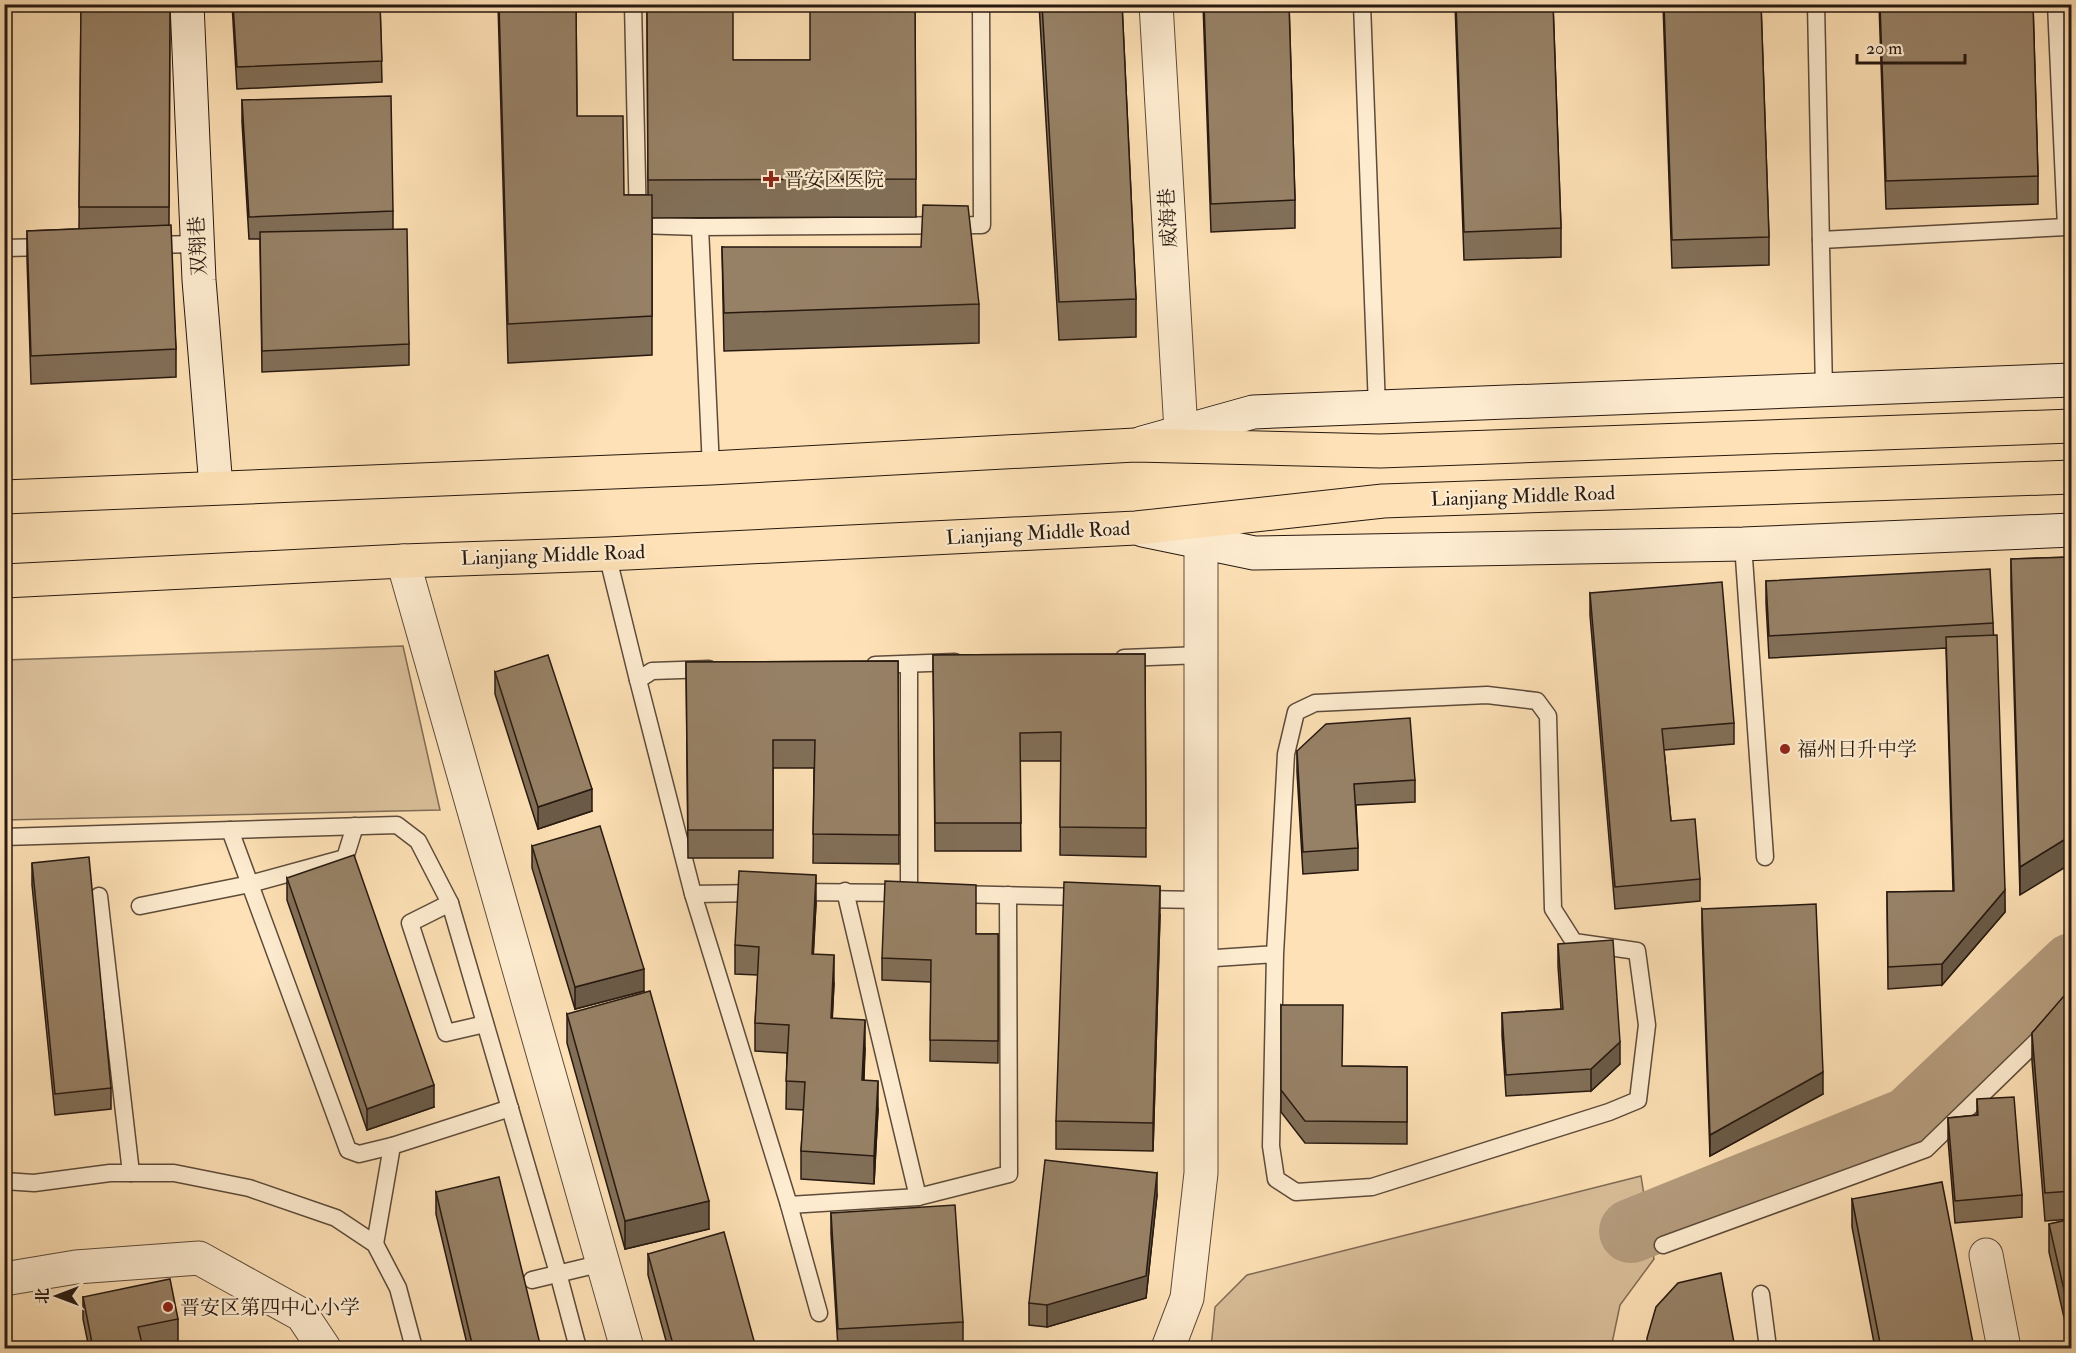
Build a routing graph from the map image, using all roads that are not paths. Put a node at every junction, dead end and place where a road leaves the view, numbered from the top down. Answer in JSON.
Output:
{"nodes":[{"id":1,"x":187,"y":4,"type":"edge"},
{"id":2,"x":633,"y":4,"type":"edge"},
{"id":3,"x":981,"y":4,"type":"edge"},
{"id":4,"x":1156,"y":4,"type":"edge"},
{"id":5,"x":1362,"y":4,"type":"edge"},
{"id":6,"x":1816,"y":4,"type":"edge"},
{"id":7,"x":2056,"y":4,"type":"edge"},
{"id":8,"x":700,"y":227,"type":"junction"},
{"id":9,"x":1821,"y":240,"type":"junction"},
{"id":10,"x":197,"y":244,"type":"junction"},
{"id":11,"x":129,"y":245,"type":"edge"},
{"id":12,"x":61,"y":247,"type":"edge"},
{"id":13,"x":4,"y":248,"type":"edge"},
{"id":14,"x":2072,"y":380,"type":"edge"},
{"id":15,"x":1824,"y":391,"type":"junction"},
{"id":16,"x":1377,"y":408,"type":"junction"},
{"id":17,"x":2072,"y":426,"type":"edge"},
{"id":18,"x":1180,"y":431,"type":"junction"},
{"id":19,"x":1135,"y":445,"type":"junction"},
{"id":20,"x":711,"y":468,"type":"junction"},
{"id":21,"x":2072,"y":477,"type":"edge"},
{"id":22,"x":216,"y":487,"type":"junction"},
{"id":23,"x":4,"y":497,"type":"edge"},
{"id":24,"x":1136,"y":528,"type":"junction"},
{"id":25,"x":2072,"y":530,"type":"edge"},
{"id":26,"x":1201,"y":542,"type":"junction"},
{"id":27,"x":1743,"y":544,"type":"junction"},
{"id":28,"x":607,"y":554,"type":"junction"},
{"id":29,"x":403,"y":561,"type":"junction"},
{"id":30,"x":4,"y":581,"type":"edge"},
{"id":31,"x":1201,"y":656,"type":"junction"},
{"id":32,"x":1108,"y":658,"type":"edge"},
{"id":33,"x":967,"y":662,"type":"edge"},
{"id":34,"x":909,"y":664,"type":"junction"},
{"id":35,"x":862,"y":665,"type":"edge"},
{"id":36,"x":722,"y":669,"type":"edge"},
{"id":37,"x":638,"y":680,"type":"junction"},
{"id":38,"x":355,"y":826,"type":"junction"},
{"id":39,"x":230,"y":830,"type":"junction"},
{"id":40,"x":4,"y":837,"type":"edge"},
{"id":41,"x":1765,"y":857,"type":"dead end"},
{"id":42,"x":250,"y":884,"type":"junction"},
{"id":43,"x":845,"y":891,"type":"junction"},
{"id":44,"x":693,"y":894,"type":"junction"},
{"id":45,"x":942,"y":894,"type":"edge"},
{"id":46,"x":1008,"y":895,"type":"junction"},
{"id":47,"x":99,"y":896,"type":"dead end"},
{"id":48,"x":1099,"y":898,"type":"edge"},
{"id":49,"x":1122,"y":898,"type":"edge"},
{"id":50,"x":1201,"y":900,"type":"junction"},
{"id":51,"x":450,"y":903,"type":"junction"},
{"id":52,"x":140,"y":906,"type":"dead end"},
{"id":53,"x":1275,"y":954,"type":"junction"},
{"id":54,"x":1201,"y":959,"type":"junction"},
{"id":55,"x":2072,"y":1007,"type":"edge"},
{"id":56,"x":485,"y":1024,"type":"junction"},
{"id":57,"x":510,"y":1108,"type":"junction"},
{"id":58,"x":392,"y":1146,"type":"junction"},
{"id":59,"x":131,"y":1173,"type":"junction"},
{"id":60,"x":4,"y":1181,"type":"edge"},
{"id":61,"x":918,"y":1197,"type":"junction"},
{"id":62,"x":789,"y":1205,"type":"junction"},
{"id":63,"x":375,"y":1244,"type":"junction"},
{"id":64,"x":1663,"y":1245,"type":"dead end"},
{"id":65,"x":1986,"y":1255,"type":"dead end"},
{"id":66,"x":603,"y":1263,"type":"junction"},
{"id":67,"x":558,"y":1273,"type":"junction"},
{"id":68,"x":4,"y":1279,"type":"edge"},
{"id":69,"x":532,"y":1280,"type":"dead end"},
{"id":70,"x":1761,"y":1294,"type":"dead end"},
{"id":71,"x":819,"y":1313,"type":"dead end"},
{"id":72,"x":324,"y":1348,"type":"edge"},
{"id":73,"x":414,"y":1348,"type":"edge"},
{"id":74,"x":578,"y":1348,"type":"edge"},
{"id":75,"x":627,"y":1348,"type":"edge"},
{"id":76,"x":1168,"y":1348,"type":"edge"},
{"id":77,"x":1768,"y":1348,"type":"edge"},
{"id":78,"x":2004,"y":1348,"type":"edge"}],
"edges":[{"from":1,"to":10,"type":"street","name":"双翔巷"},
{"from":2,"to":8,"type":"lane"},
{"from":3,"to":8,"type":"lane"},
{"from":4,"to":18,"type":"street","name":"威海巷"},
{"from":5,"to":16,"type":"lane"},
{"from":6,"to":9,"type":"lane"},
{"from":7,"to":9,"type":"lane"},
{"from":8,"to":20,"type":"lane"},
{"from":9,"to":15,"type":"lane"},
{"from":10,"to":11,"type":"lane"},
{"from":10,"to":22,"type":"street","name":"双翔巷"},
{"from":12,"to":13,"type":"lane"},
{"from":14,"to":15,"type":"street"},
{"from":15,"to":16,"type":"street"},
{"from":16,"to":18,"type":"street"},
{"from":17,"to":19,"type":"highway"},
{"from":18,"to":19,"type":"street"},
{"from":19,"to":20,"type":"highway"},
{"from":20,"to":22,"type":"highway"},
{"from":21,"to":24,"type":"highway","name":"Lianjiang Middle Road"},
{"from":22,"to":23,"type":"highway"},
{"from":24,"to":26,"type":"street"},
{"from":24,"to":28,"type":"highway","name":"Lianjiang Middle Road"},
{"from":25,"to":27,"type":"street"},
{"from":26,"to":27,"type":"street"},
{"from":26,"to":31,"type":"street"},
{"from":27,"to":41,"type":"lane"},
{"from":28,"to":29,"type":"highway","name":"Lianjiang Middle Road"},
{"from":28,"to":37,"type":"lane"},
{"from":29,"to":30,"type":"highway","name":"Lianjiang Middle Road"},
{"from":29,"to":66,"type":"street"},
{"from":31,"to":32,"type":"lane"},
{"from":31,"to":50,"type":"street"},
{"from":33,"to":34,"type":"lane"},
{"from":34,"to":35,"type":"lane"},
{"from":34,"to":43,"type":"lane"},
{"from":36,"to":37,"type":"lane"},
{"from":37,"to":44,"type":"lane"},
{"from":38,"to":39,"type":"lane"},
{"from":38,"to":42,"type":"lane"},
{"from":38,"to":51,"type":"lane"},
{"from":39,"to":40,"type":"lane"},
{"from":39,"to":42,"type":"lane"},
{"from":42,"to":52,"type":"lane"},
{"from":42,"to":58,"type":"lane"},
{"from":43,"to":44,"type":"lane"},
{"from":43,"to":61,"type":"lane"},
{"from":44,"to":62,"type":"lane"},
{"from":45,"to":46,"type":"lane"},
{"from":46,"to":48,"type":"lane"},
{"from":46,"to":61,"type":"lane"},
{"from":47,"to":59,"type":"lane"},
{"from":49,"to":50,"type":"lane"},
{"from":50,"to":54,"type":"street"},
{"from":51,"to":56,"type":"lane"},
{"from":51,"to":56,"type":"lane"},
{"from":53,"to":53,"type":"lane"},
{"from":53,"to":54,"type":"lane"},
{"from":54,"to":76,"type":"street"},
{"from":55,"to":64,"type":"lane"},
{"from":56,"to":57,"type":"lane"},
{"from":57,"to":58,"type":"lane"},
{"from":57,"to":67,"type":"lane"},
{"from":58,"to":63,"type":"lane"},
{"from":59,"to":60,"type":"lane"},
{"from":59,"to":63,"type":"lane"},
{"from":61,"to":62,"type":"lane"},
{"from":62,"to":71,"type":"lane"},
{"from":63,"to":73,"type":"lane"},
{"from":65,"to":78,"type":"street"},
{"from":66,"to":67,"type":"lane"},
{"from":66,"to":75,"type":"street"},
{"from":67,"to":69,"type":"lane"},
{"from":67,"to":74,"type":"lane"},
{"from":68,"to":72,"type":"street"},
{"from":70,"to":77,"type":"lane"}]}
